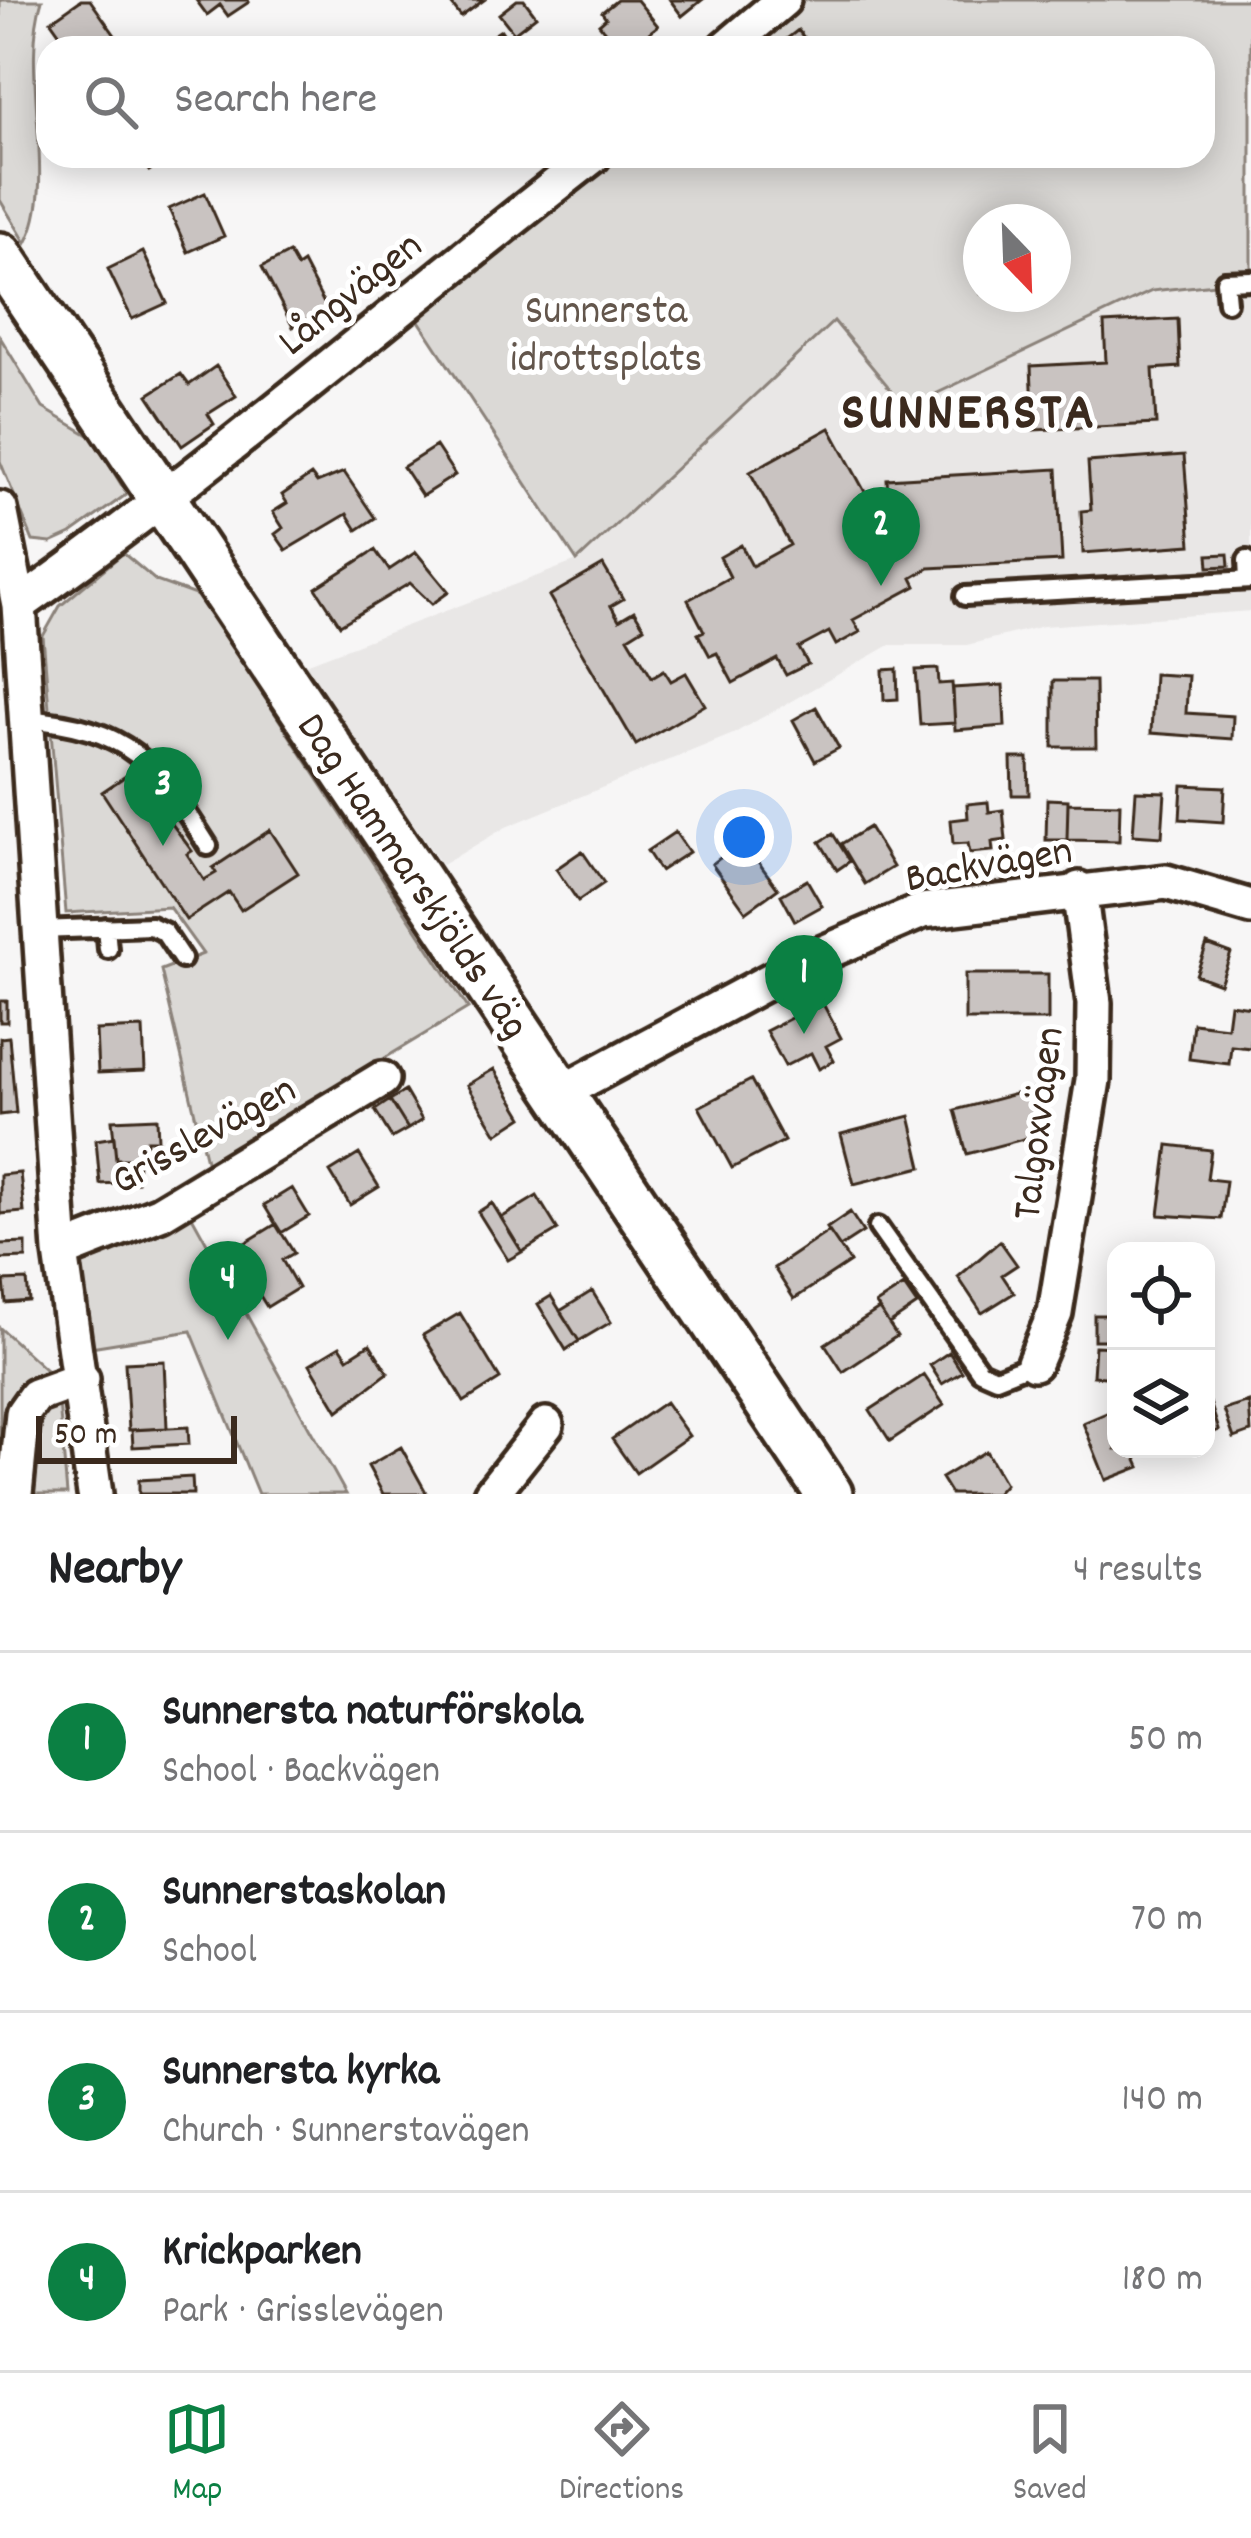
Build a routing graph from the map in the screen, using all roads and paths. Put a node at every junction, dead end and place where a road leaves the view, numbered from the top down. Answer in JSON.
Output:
{"nodes":[{"id":1,"x":783,"y":0,"type":"edge"},
{"id":2,"x":740,"y":36,"type":"edge"},
{"id":3,"x":578,"y":168,"type":"edge"},
{"id":4,"x":0,"y":256,"type":"edge"},
{"id":5,"x":1251,"y":280,"type":"edge"},
{"id":6,"x":1227,"y":302,"type":"dead end"},
{"id":7,"x":165,"y":501,"type":"junction"},
{"id":8,"x":0,"y":509,"type":"edge"},
{"id":9,"x":1247,"y":560,"type":"dead end"},
{"id":10,"x":1250,"y":580,"type":"edge"},
{"id":11,"x":964,"y":596,"type":"dead end"},
{"id":12,"x":19,"y":605,"type":"junction"},
{"id":13,"x":26,"y":718,"type":"junction"},
{"id":14,"x":208,"y":846,"type":"dead end"},
{"id":15,"x":1079,"y":890,"type":"junction"},
{"id":16,"x":1251,"y":907,"type":"edge"},
{"id":17,"x":106,"y":927,"type":"junction"},
{"id":18,"x":39,"y":930,"type":"junction"},
{"id":19,"x":108,"y":950,"type":"dead end"},
{"id":20,"x":182,"y":959,"type":"dead end"},
{"id":21,"x":382,"y":1079,"type":"dead end"},
{"id":22,"x":562,"y":1092,"type":"junction"},
{"id":23,"x":878,"y":1227,"type":"dead end"},
{"id":24,"x":61,"y":1252,"type":"junction"},
{"id":25,"x":1034,"y":1364,"type":"joint"},
{"id":26,"x":82,"y":1379,"type":"junction"},
{"id":27,"x":546,"y":1425,"type":"dead end"},
{"id":28,"x":15,"y":1494,"type":"edge"},
{"id":29,"x":94,"y":1494,"type":"edge"},
{"id":30,"x":491,"y":1494,"type":"edge"},
{"id":31,"x":829,"y":1494,"type":"edge"}],
"edges":[{"from":1,"to":2,"type":"street"},
{"from":3,"to":7,"type":"street","name":"Långvägen"},
{"from":4,"to":7,"type":"main road","name":"Dag Hammarskjölds väg"},
{"from":5,"to":6,"type":"lane"},
{"from":7,"to":12,"type":"street","name":"Långvägen"},
{"from":7,"to":22,"type":"main road","name":"Dag Hammarskjölds väg"},
{"from":8,"to":12,"type":"street"},
{"from":9,"to":10,"type":"lane"},
{"from":10,"to":11,"type":"lane"},
{"from":12,"to":13,"type":"street"},
{"from":13,"to":14,"type":"lane"},
{"from":13,"to":18,"type":"street"},
{"from":15,"to":16,"type":"street","name":"Backvägen"},
{"from":15,"to":22,"type":"street","name":"Backvägen"},
{"from":15,"to":25,"type":"street","name":"Talgoxvägen"},
{"from":17,"to":18,"type":"lane"},
{"from":17,"to":19,"type":"lane"},
{"from":17,"to":20,"type":"lane"},
{"from":18,"to":24,"type":"street"},
{"from":21,"to":24,"type":"street","name":"Grisslevägen"},
{"from":22,"to":31,"type":"main road","name":"Dag Hammarskjölds väg"},
{"from":23,"to":25,"type":"lane"},
{"from":24,"to":26,"type":"street"},
{"from":26,"to":28,"type":"street"},
{"from":26,"to":29,"type":"street"},
{"from":27,"to":30,"type":"street"}]}
